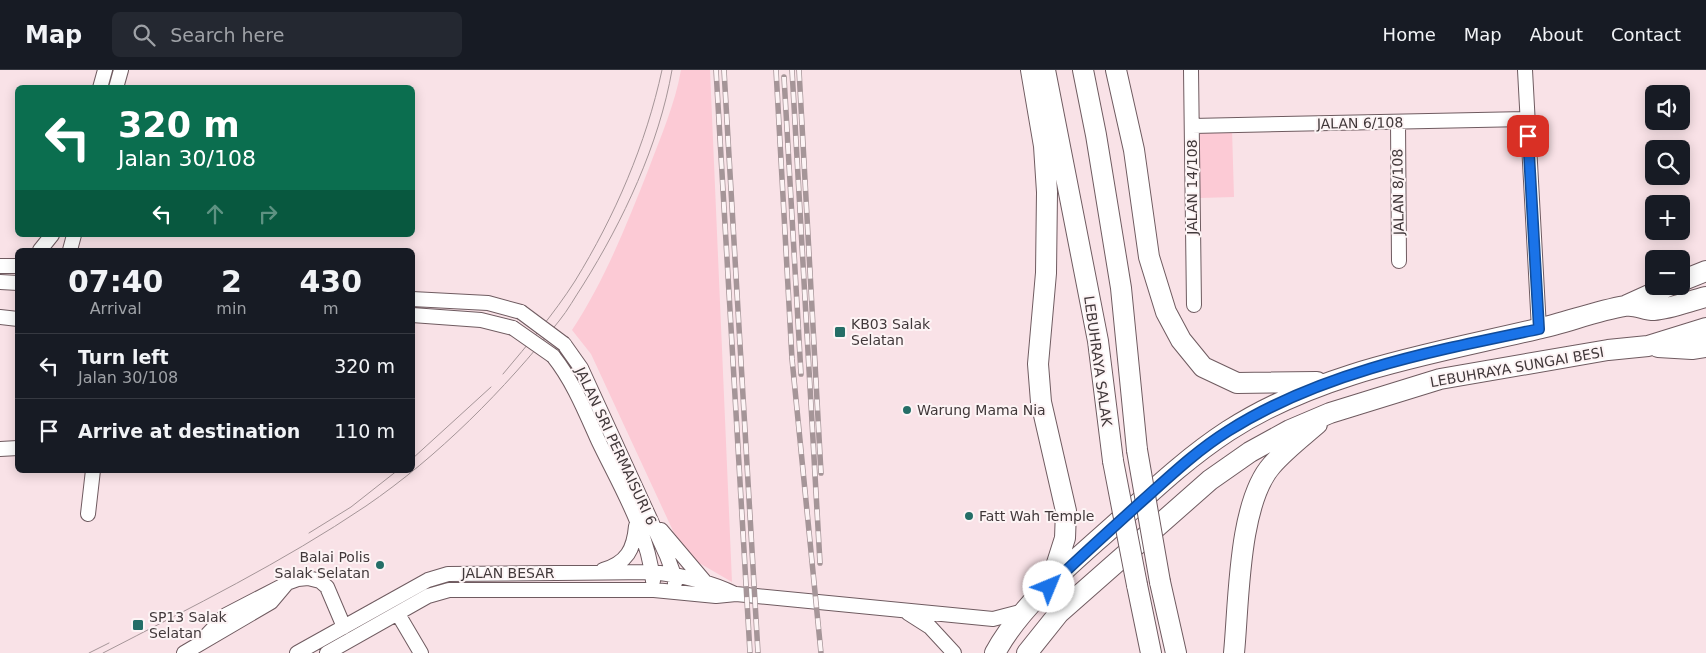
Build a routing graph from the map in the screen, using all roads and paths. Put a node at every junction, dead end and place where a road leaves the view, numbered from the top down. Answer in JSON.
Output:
{"nodes":[{"id":1,"x":105,"y":70,"type":"edge"},
{"id":2,"x":121,"y":70,"type":"edge"},
{"id":3,"x":1031,"y":70,"type":"edge"},
{"id":4,"x":1045,"y":70,"type":"edge"},
{"id":5,"x":1083,"y":70,"type":"edge"},
{"id":6,"x":1116,"y":70,"type":"edge"},
{"id":7,"x":1191,"y":70,"type":"edge"},
{"id":8,"x":1525,"y":70,"type":"edge"},
{"id":9,"x":101,"y":85,"type":"edge"},
{"id":10,"x":117,"y":85,"type":"edge"},
{"id":11,"x":1527,"y":119,"type":"junction"},
{"id":12,"x":1398,"y":122,"type":"junction"},
{"id":13,"x":1192,"y":126,"type":"junction"},
{"id":14,"x":50,"y":237,"type":"edge"},
{"id":15,"x":42,"y":248,"type":"edge"},
{"id":16,"x":1399,"y":261,"type":"dead end"},
{"id":17,"x":15,"y":262,"type":"edge"},
{"id":18,"x":1,"y":265,"type":"edge"},
{"id":19,"x":15,"y":266,"type":"edge"},
{"id":20,"x":1706,"y":271,"type":"edge"},
{"id":21,"x":1690,"y":277,"type":"edge"},
{"id":22,"x":0,"y":282,"type":"edge"},
{"id":23,"x":15,"y":283,"type":"edge"},
{"id":24,"x":1649,"y":295,"type":"edge"},
{"id":25,"x":1706,"y":297,"type":"edge"},
{"id":26,"x":415,"y":298,"type":"edge"},
{"id":27,"x":1194,"y":305,"type":"dead end"},
{"id":28,"x":1627,"y":305,"type":"junction"},
{"id":29,"x":415,"y":315,"type":"edge"},
{"id":30,"x":0,"y":317,"type":"edge"},
{"id":31,"x":15,"y":319,"type":"edge"},
{"id":32,"x":1706,"y":328,"type":"edge"},
{"id":33,"x":1539,"y":329,"type":"junction"},
{"id":34,"x":1648,"y":346,"type":"junction"},
{"id":35,"x":1706,"y":347,"type":"edge"},
{"id":36,"x":1329,"y":382,"type":"junction"},
{"id":37,"x":1330,"y":413,"type":"junction"},
{"id":38,"x":15,"y":448,"type":"edge"},
{"id":39,"x":0,"y":449,"type":"edge"},
{"id":40,"x":93,"y":473,"type":"edge"},
{"id":41,"x":88,"y":514,"type":"dead end"},
{"id":42,"x":642,"y":517,"type":"junction"},
{"id":43,"x":595,"y":572,"type":"junction"},
{"id":44,"x":652,"y":572,"type":"junction"},
{"id":45,"x":674,"y":575,"type":"junction"},
{"id":46,"x":705,"y":582,"type":"junction"},
{"id":47,"x":1049,"y":587,"type":"junction"},
{"id":48,"x":654,"y":590,"type":"junction"},
{"id":49,"x":675,"y":591,"type":"junction"},
{"id":50,"x":736,"y":594,"type":"junction"},
{"id":51,"x":1025,"y":611,"type":"junction"},
{"id":52,"x":906,"y":612,"type":"junction"},
{"id":53,"x":398,"y":614,"type":"junction"},
{"id":54,"x":344,"y":627,"type":"junction"},
{"id":55,"x":184,"y":653,"type":"edge"},
{"id":56,"x":297,"y":653,"type":"edge"},
{"id":57,"x":326,"y":653,"type":"edge"},
{"id":58,"x":421,"y":653,"type":"edge"},
{"id":59,"x":954,"y":653,"type":"edge"},
{"id":60,"x":995,"y":653,"type":"edge"},
{"id":61,"x":1027,"y":653,"type":"edge"},
{"id":62,"x":1152,"y":653,"type":"edge"},
{"id":63,"x":1176,"y":653,"type":"edge"},
{"id":64,"x":1234,"y":653,"type":"edge"}],
"edges":[{"from":1,"to":9,"type":"street"},
{"from":2,"to":10,"type":"street"},
{"from":3,"to":47,"type":"highway"},
{"from":4,"to":62,"type":"highway","name":"LEBUHRAYA SALAK","bridge":true},
{"from":5,"to":63,"type":"highway","name":"LEBUHRAYA SALAK","bridge":true},
{"from":6,"to":36,"type":"highway"},
{"from":7,"to":13,"type":"street","name":"JALAN 14/108"},
{"from":8,"to":11,"type":"street"},
{"from":11,"to":12,"type":"street","name":"JALAN 6/108"},
{"from":11,"to":33,"type":"street"},
{"from":12,"to":13,"type":"street","name":"JALAN 6/108"},
{"from":12,"to":16,"type":"street","name":"JALAN 8/108"},
{"from":13,"to":27,"type":"street","name":"JALAN 14/108"},
{"from":14,"to":15,"type":"street"},
{"from":17,"to":18,"type":"street"},
{"from":18,"to":19,"type":"street"},
{"from":20,"to":21,"type":"highway"},
{"from":22,"to":23,"type":"street"},
{"from":24,"to":28,"type":"highway"},
{"from":25,"to":28,"type":"highway","name":"LEBUHRAYA SUNGAI BESI"},
{"from":26,"to":42,"type":"street","name":"JALAN SRI PERMAISURI 6","bridge":true},
{"from":28,"to":33,"type":"highway","name":"LEBUHRAYA SUNGAI BESI"},
{"from":29,"to":42,"type":"street","name":"JALAN SRI PERMAISURI 6","bridge":true},
{"from":30,"to":31,"type":"street"},
{"from":32,"to":34,"type":"highway","name":"LEBUHRAYA SUNGAI BESI"},
{"from":33,"to":36,"type":"highway","name":"LEBUHRAYA SUNGAI BESI"},
{"from":34,"to":35,"type":"highway"},
{"from":34,"to":37,"type":"highway","name":"LEBUHRAYA SUNGAI BESI"},
{"from":36,"to":47,"type":"highway","name":"LEBUHRAYA SUNGAI BESI"},
{"from":37,"to":61,"type":"highway","name":"LEBUHRAYA SUNGAI BESI"},
{"from":37,"to":64,"type":"highway"},
{"from":38,"to":39,"type":"street"},
{"from":40,"to":41,"type":"street"},
{"from":42,"to":43,"type":"street"},
{"from":42,"to":44,"type":"street","name":"JALAN SRI PERMAISURI 6"},
{"from":42,"to":45,"type":"street","name":"JALAN SRI PERMAISURI 6"},
{"from":42,"to":46,"type":"street"},
{"from":43,"to":44,"type":"street","name":"JALAN BESAR"},
{"from":43,"to":54,"type":"street","name":"JALAN BESAR"},
{"from":44,"to":45,"type":"street","name":"JALAN BESAR"},
{"from":44,"to":48,"type":"street","name":"JALAN SRI PERMAISURI 6"},
{"from":45,"to":46,"type":"street","name":"JALAN BESAR"},
{"from":45,"to":49,"type":"street","name":"JALAN SRI PERMAISURI 6"},
{"from":46,"to":50,"type":"street","name":"JALAN BESAR"},
{"from":47,"to":51,"type":"highway","name":"LEBUHRAYA SUNGAI BESI"},
{"from":48,"to":49,"type":"street","name":"JALAN BESAR"},
{"from":48,"to":53,"type":"street","name":"JALAN BESAR"},
{"from":49,"to":50,"type":"street","name":"JALAN BESAR"},
{"from":50,"to":52,"type":"street","name":"JALAN BESAR"},
{"from":51,"to":52,"type":"street","name":"JALAN BESAR"},
{"from":51,"to":60,"type":"highway","name":"LEBUHRAYA SUNGAI BESI"},
{"from":52,"to":59,"type":"street","name":"JALAN BESAR"},
{"from":53,"to":57,"type":"street","name":"JALAN BESAR"},
{"from":53,"to":58,"type":"street"},
{"from":54,"to":55,"type":"street"},
{"from":54,"to":56,"type":"street","name":"JALAN BESAR"}]}
